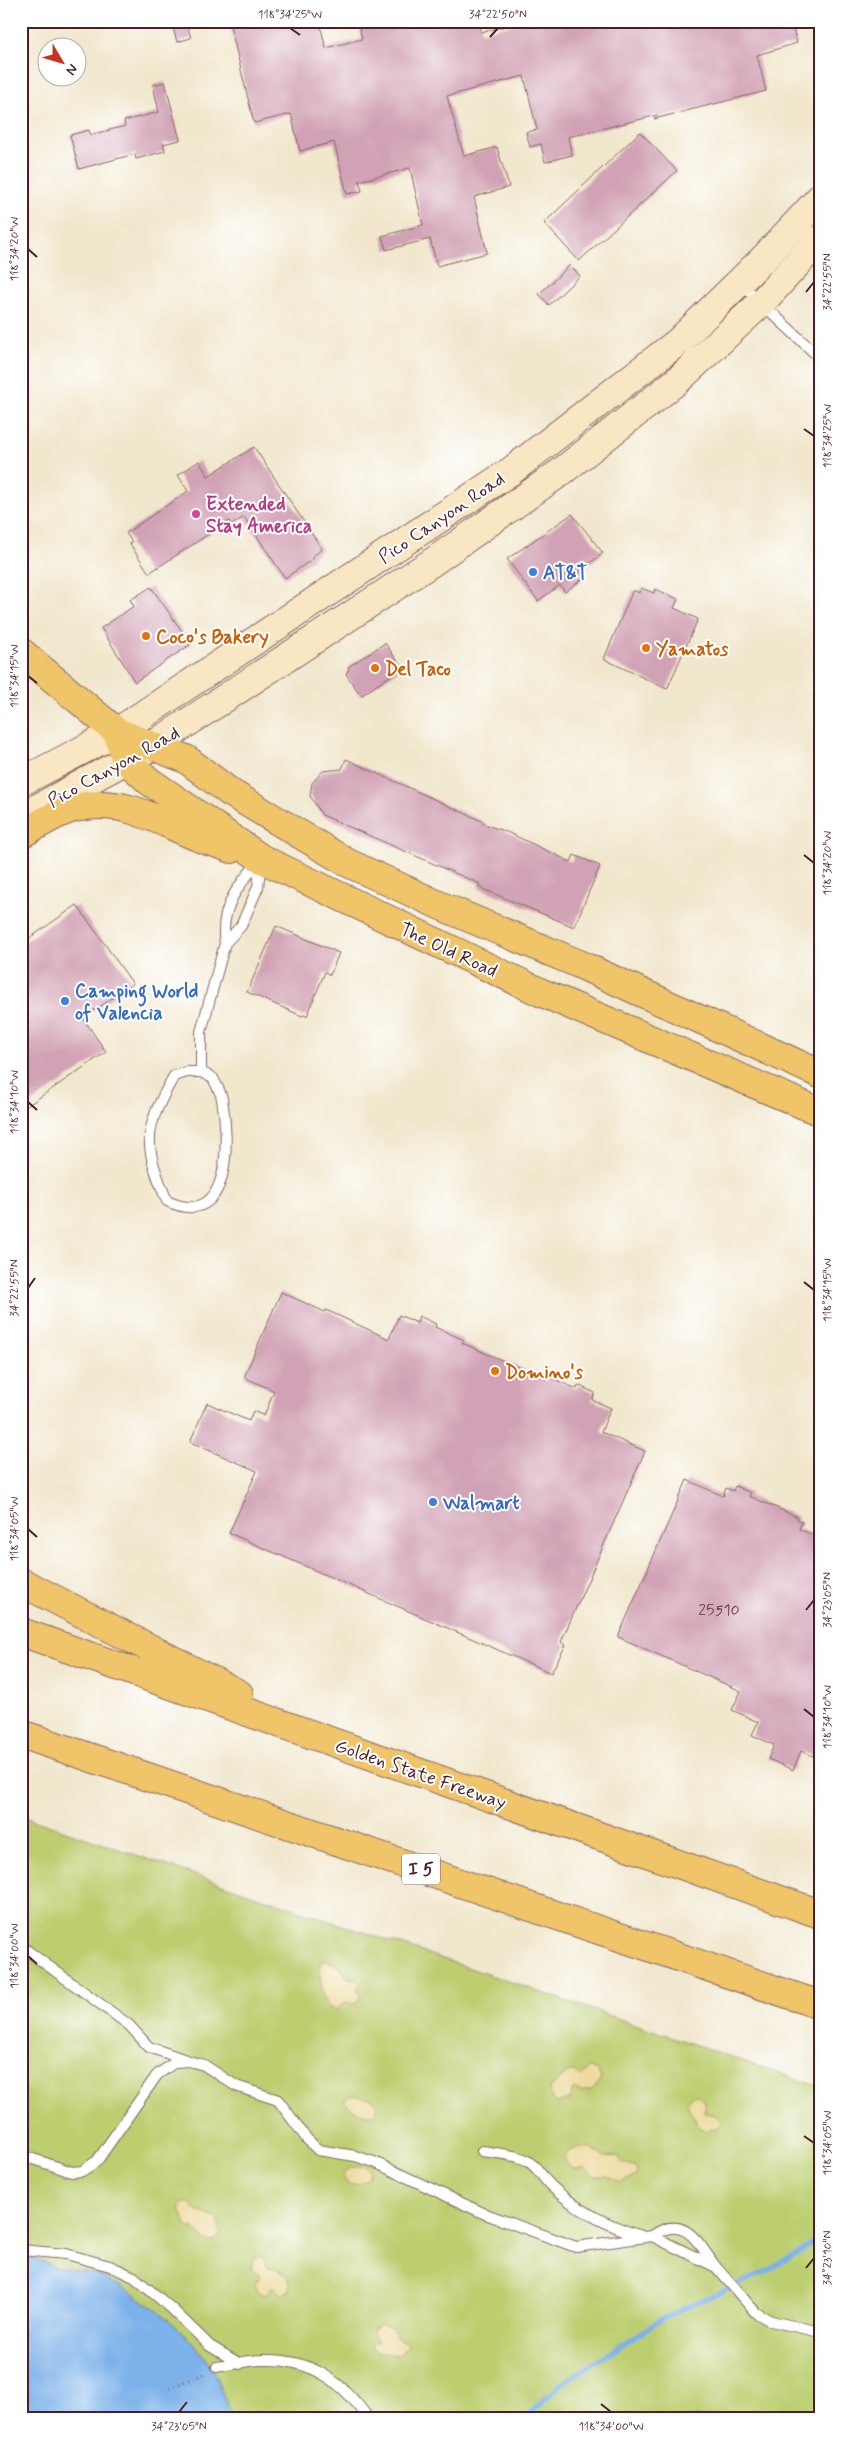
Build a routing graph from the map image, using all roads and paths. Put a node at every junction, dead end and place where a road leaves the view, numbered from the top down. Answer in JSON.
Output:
{"nodes":[{"id":1,"x":820,"y":198,"type":"edge"},
{"id":2,"x":820,"y":239,"type":"edge"},
{"id":3,"x":739,"y":282,"type":"junction"},
{"id":4,"x":761,"y":303,"type":"junction"},
{"id":5,"x":820,"y":358,"type":"edge"},
{"id":6,"x":21,"y":652,"type":"edge"},
{"id":7,"x":117,"y":732,"type":"junction"},
{"id":8,"x":152,"y":746,"type":"junction"},
{"id":9,"x":126,"y":760,"type":"junction"},
{"id":10,"x":21,"y":782,"type":"edge"},
{"id":11,"x":21,"y":817,"type":"edge"},
{"id":12,"x":21,"y":834,"type":"edge"},
{"id":13,"x":262,"y":858,"type":"junction"},
{"id":14,"x":225,"y":943,"type":"junction"},
{"id":15,"x":201,"y":1072,"type":"junction"},
{"id":16,"x":820,"y":1074,"type":"edge"},
{"id":17,"x":820,"y":1112,"type":"edge"},
{"id":18,"x":21,"y":1582,"type":"edge"},
{"id":19,"x":21,"y":1632,"type":"edge"},
{"id":20,"x":21,"y":1734,"type":"edge"},
{"id":21,"x":327,"y":1740,"type":"junction"},
{"id":22,"x":820,"y":1914,"type":"edge"},
{"id":23,"x":21,"y":1946,"type":"edge"},
{"id":24,"x":820,"y":2005,"type":"edge"},
{"id":25,"x":189,"y":2061,"type":"junction"},
{"id":26,"x":482,"y":2151,"type":"dead end"},
{"id":27,"x":21,"y":2155,"type":"edge"},
{"id":28,"x":648,"y":2236,"type":"junction"},
{"id":29,"x":21,"y":2250,"type":"edge"},
{"id":30,"x":716,"y":2267,"type":"junction"},
{"id":31,"x":820,"y":2332,"type":"edge"},
{"id":32,"x":240,"y":2364,"type":"junction"},
{"id":33,"x":217,"y":2367,"type":"joint"},
{"id":34,"x":170,"y":2388,"type":"dead end"},
{"id":35,"x":368,"y":2418,"type":"edge"}],
"edges":[{"from":1,"to":3,"type":"main road","name":"Pico Canyon Road"},
{"from":2,"to":4,"type":"main road","name":"Pico Canyon Road"},
{"from":3,"to":4,"type":"lane"},
{"from":3,"to":7,"type":"main road","name":"Pico Canyon Road"},
{"from":4,"to":5,"type":"lane"},
{"from":4,"to":8,"type":"main road","name":"Pico Canyon Road"},
{"from":6,"to":7,"type":"main road","name":"The Old Road"},
{"from":7,"to":8,"type":"main road","name":"The Old Road"},
{"from":7,"to":9,"type":"main road"},
{"from":7,"to":10,"type":"main road","name":"Pico Canyon Road"},
{"from":8,"to":9,"type":"main road","name":"Pico Canyon Road"},
{"from":8,"to":16,"type":"main road","name":"The Old Road"},
{"from":9,"to":11,"type":"main road","name":"Pico Canyon Road"},
{"from":9,"to":13,"type":"main road","name":"The Old Road"},
{"from":12,"to":13,"type":"main road"},
{"from":13,"to":14,"type":"lane"},
{"from":13,"to":14,"type":"lane"},
{"from":13,"to":17,"type":"main road","name":"The Old Road"},
{"from":14,"to":15,"type":"lane"},
{"from":15,"to":15,"type":"lane"},
{"from":18,"to":21,"type":"main road"},
{"from":19,"to":21,"type":"main road","name":"Golden State Freeway"},
{"from":20,"to":24,"type":"main road","number":"I 5"},
{"from":21,"to":22,"type":"main road","name":"Golden State Freeway"},
{"from":23,"to":25,"type":"lane"},
{"from":25,"to":27,"type":"lane"},
{"from":25,"to":28,"type":"lane"},
{"from":26,"to":28,"type":"lane"},
{"from":28,"to":30,"type":"lane"},
{"from":28,"to":30,"type":"lane"},
{"from":29,"to":32,"type":"lane"},
{"from":30,"to":31,"type":"lane"},
{"from":32,"to":33,"type":"lane"},
{"from":32,"to":35,"type":"lane"},
{"from":33,"to":34,"type":"path"}]}
